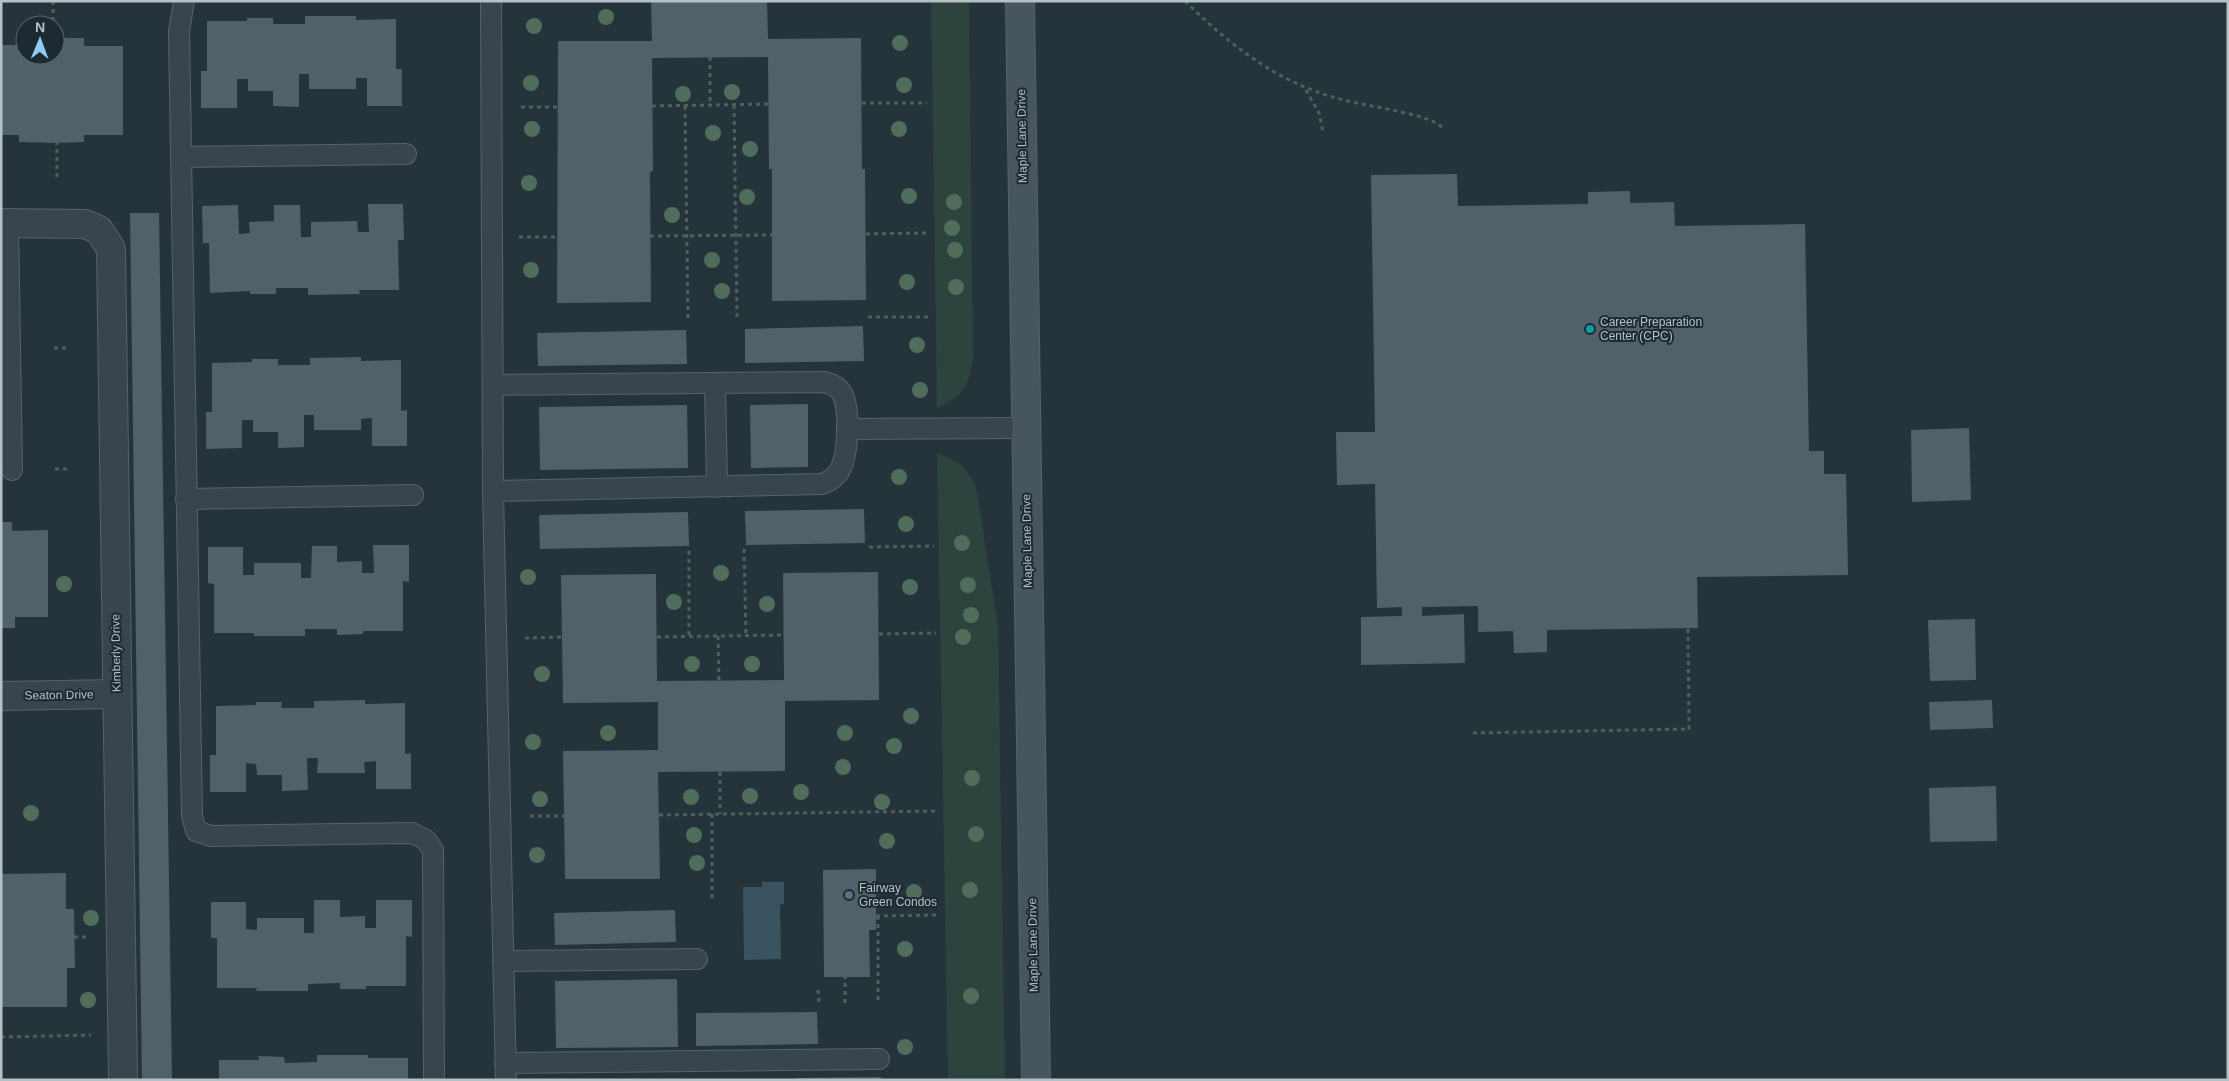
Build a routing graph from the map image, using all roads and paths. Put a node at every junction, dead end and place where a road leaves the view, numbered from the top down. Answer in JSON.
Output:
{"nodes":[{"id":1,"x":53,"y":1,"type":"edge"},
{"id":2,"x":184,"y":1,"type":"edge"},
{"id":3,"x":491,"y":1,"type":"edge"},
{"id":4,"x":1020,"y":1,"type":"edge"},
{"id":5,"x":1185,"y":1,"type":"edge"},
{"id":6,"x":53,"y":15,"type":"edge"},
{"id":7,"x":710,"y":57,"type":"dead end"},
{"id":8,"x":1306,"y":90,"type":"junction"},
{"id":9,"x":927,"y":103,"type":"dead end"},
{"id":10,"x":768,"y":104,"type":"dead end"},
{"id":11,"x":862,"y":104,"type":"dead end"},
{"id":12,"x":710,"y":105,"type":"junction"},
{"id":13,"x":734,"y":105,"type":"junction"},
{"id":14,"x":652,"y":106,"type":"dead end"},
{"id":15,"x":685,"y":106,"type":"junction"},
{"id":16,"x":520,"y":107,"type":"dead end"},
{"id":17,"x":558,"y":107,"type":"dead end"},
{"id":18,"x":1442,"y":128,"type":"dead end"},
{"id":19,"x":1323,"y":132,"type":"dead end"},
{"id":20,"x":57,"y":142,"type":"dead end"},
{"id":21,"x":406,"y":154,"type":"dead end"},
{"id":22,"x":182,"y":157,"type":"junction"},
{"id":23,"x":57,"y":177,"type":"dead end"},
{"id":24,"x":5,"y":223,"type":"edge"},
{"id":25,"x":930,"y":233,"type":"dead end"},
{"id":26,"x":866,"y":234,"type":"dead end"},
{"id":27,"x":736,"y":235,"type":"junction"},
{"id":28,"x":772,"y":235,"type":"dead end"},
{"id":29,"x":650,"y":236,"type":"dead end"},
{"id":30,"x":687,"y":236,"type":"junction"},
{"id":31,"x":512,"y":237,"type":"dead end"},
{"id":32,"x":556,"y":237,"type":"dead end"},
{"id":33,"x":868,"y":317,"type":"dead end"},
{"id":34,"x":931,"y":317,"type":"dead end"},
{"id":35,"x":737,"y":319,"type":"dead end"},
{"id":36,"x":688,"y":320,"type":"dead end"},
{"id":37,"x":54,"y":348,"type":"dead end"},
{"id":38,"x":70,"y":348,"type":"dead end"},
{"id":39,"x":715,"y":383,"type":"junction"},
{"id":40,"x":493,"y":385,"type":"junction"},
{"id":41,"x":1026,"y":428,"type":"junction"},
{"id":42,"x":847,"y":429,"type":"junction"},
{"id":43,"x":55,"y":469,"type":"dead end"},
{"id":44,"x":70,"y":469,"type":"dead end"},
{"id":45,"x":12,"y":470,"type":"dead end"},
{"id":46,"x":717,"y":487,"type":"junction"},
{"id":47,"x":493,"y":491,"type":"junction"},
{"id":48,"x":413,"y":495,"type":"dead end"},
{"id":49,"x":186,"y":499,"type":"junction"},
{"id":50,"x":934,"y":546,"type":"dead end"},
{"id":51,"x":869,"y":547,"type":"dead end"},
{"id":52,"x":744,"y":549,"type":"dead end"},
{"id":53,"x":689,"y":551,"type":"dead end"},
{"id":54,"x":1688,"y":628,"type":"dead end"},
{"id":55,"x":936,"y":633,"type":"dead end"},
{"id":56,"x":879,"y":634,"type":"dead end"},
{"id":57,"x":784,"y":635,"type":"dead end"},
{"id":58,"x":689,"y":636,"type":"junction"},
{"id":59,"x":718,"y":636,"type":"junction"},
{"id":60,"x":746,"y":636,"type":"junction"},
{"id":61,"x":562,"y":637,"type":"dead end"},
{"id":62,"x":657,"y":637,"type":"dead end"},
{"id":63,"x":518,"y":638,"type":"dead end"},
{"id":64,"x":718,"y":680,"type":"dead end"},
{"id":65,"x":116,"y":694,"type":"junction"},
{"id":66,"x":1,"y":696,"type":"edge"},
{"id":67,"x":1473,"y":733,"type":"dead end"},
{"id":68,"x":720,"y":772,"type":"dead end"},
{"id":69,"x":939,"y":810,"type":"dead end"},
{"id":70,"x":712,"y":814,"type":"junction"},
{"id":71,"x":720,"y":814,"type":"junction"},
{"id":72,"x":659,"y":815,"type":"dead end"},
{"id":73,"x":522,"y":816,"type":"dead end"},
{"id":74,"x":564,"y":816,"type":"dead end"},
{"id":75,"x":712,"y":901,"type":"dead end"},
{"id":76,"x":940,"y":915,"type":"dead end"},
{"id":77,"x":697,"y":959,"type":"dead end"},
{"id":78,"x":503,"y":961,"type":"junction"},
{"id":79,"x":846,"y":977,"type":"dead end"},
{"id":80,"x":818,"y":990,"type":"dead end"},
{"id":81,"x":878,"y":1002,"type":"dead end"},
{"id":82,"x":819,"y":1003,"type":"dead end"},
{"id":83,"x":846,"y":1003,"type":"dead end"},
{"id":84,"x":92,"y":1035,"type":"dead end"},
{"id":85,"x":1,"y":1037,"type":"edge"},
{"id":86,"x":879,"y":1059,"type":"dead end"},
{"id":87,"x":505,"y":1072,"type":"edge"},
{"id":88,"x":123,"y":1080,"type":"edge"},
{"id":89,"x":434,"y":1080,"type":"edge"},
{"id":90,"x":1036,"y":1080,"type":"edge"}],
"edges":[{"from":1,"to":6,"type":"path"},
{"from":2,"to":22,"type":"lane"},
{"from":3,"to":40,"type":"lane"},
{"from":4,"to":41,"type":"street","name":"Maple Lane Drive"},
{"from":5,"to":8,"type":"path"},
{"from":7,"to":12,"type":"path"},
{"from":8,"to":18,"type":"path"},
{"from":8,"to":19,"type":"path"},
{"from":9,"to":11,"type":"path"},
{"from":10,"to":13,"type":"path"},
{"from":12,"to":13,"type":"path"},
{"from":12,"to":15,"type":"path"},
{"from":13,"to":27,"type":"path"},
{"from":14,"to":15,"type":"path"},
{"from":15,"to":30,"type":"path"},
{"from":16,"to":17,"type":"path"},
{"from":20,"to":23,"type":"path"},
{"from":21,"to":22,"type":"lane"},
{"from":22,"to":49,"type":"lane"},
{"from":24,"to":45,"type":"lane"},
{"from":24,"to":65,"type":"street","name":"Kimberly Drive"},
{"from":25,"to":26,"type":"path"},
{"from":27,"to":28,"type":"path"},
{"from":27,"to":30,"type":"path"},
{"from":27,"to":35,"type":"path"},
{"from":29,"to":30,"type":"path"},
{"from":30,"to":36,"type":"path"},
{"from":31,"to":32,"type":"path"},
{"from":33,"to":34,"type":"path"},
{"from":37,"to":38,"type":"path"},
{"from":39,"to":40,"type":"lane"},
{"from":39,"to":42,"type":"lane"},
{"from":39,"to":46,"type":"lane"},
{"from":40,"to":47,"type":"lane"},
{"from":41,"to":42,"type":"lane"},
{"from":41,"to":90,"type":"street","name":"Maple Lane Drive"},
{"from":42,"to":46,"type":"lane"},
{"from":43,"to":44,"type":"path"},
{"from":46,"to":47,"type":"lane"},
{"from":47,"to":78,"type":"lane"},
{"from":48,"to":49,"type":"lane"},
{"from":49,"to":89,"type":"lane"},
{"from":50,"to":51,"type":"path"},
{"from":52,"to":60,"type":"path"},
{"from":53,"to":58,"type":"path"},
{"from":54,"to":67,"type":"path"},
{"from":55,"to":56,"type":"path"},
{"from":57,"to":60,"type":"path"},
{"from":58,"to":59,"type":"path"},
{"from":58,"to":62,"type":"path"},
{"from":59,"to":60,"type":"path"},
{"from":59,"to":64,"type":"path"},
{"from":61,"to":63,"type":"path"},
{"from":65,"to":66,"type":"street","name":"Seaton Drive"},
{"from":65,"to":88,"type":"street","name":"Kimberly Drive"},
{"from":68,"to":71,"type":"path"},
{"from":69,"to":71,"type":"path"},
{"from":70,"to":71,"type":"path"},
{"from":70,"to":72,"type":"path"},
{"from":70,"to":75,"type":"path"},
{"from":73,"to":74,"type":"path"},
{"from":76,"to":81,"type":"path"},
{"from":77,"to":78,"type":"lane"},
{"from":78,"to":87,"type":"lane"},
{"from":79,"to":83,"type":"path"},
{"from":80,"to":82,"type":"path"},
{"from":84,"to":85,"type":"path"},
{"from":86,"to":87,"type":"lane"}]}
